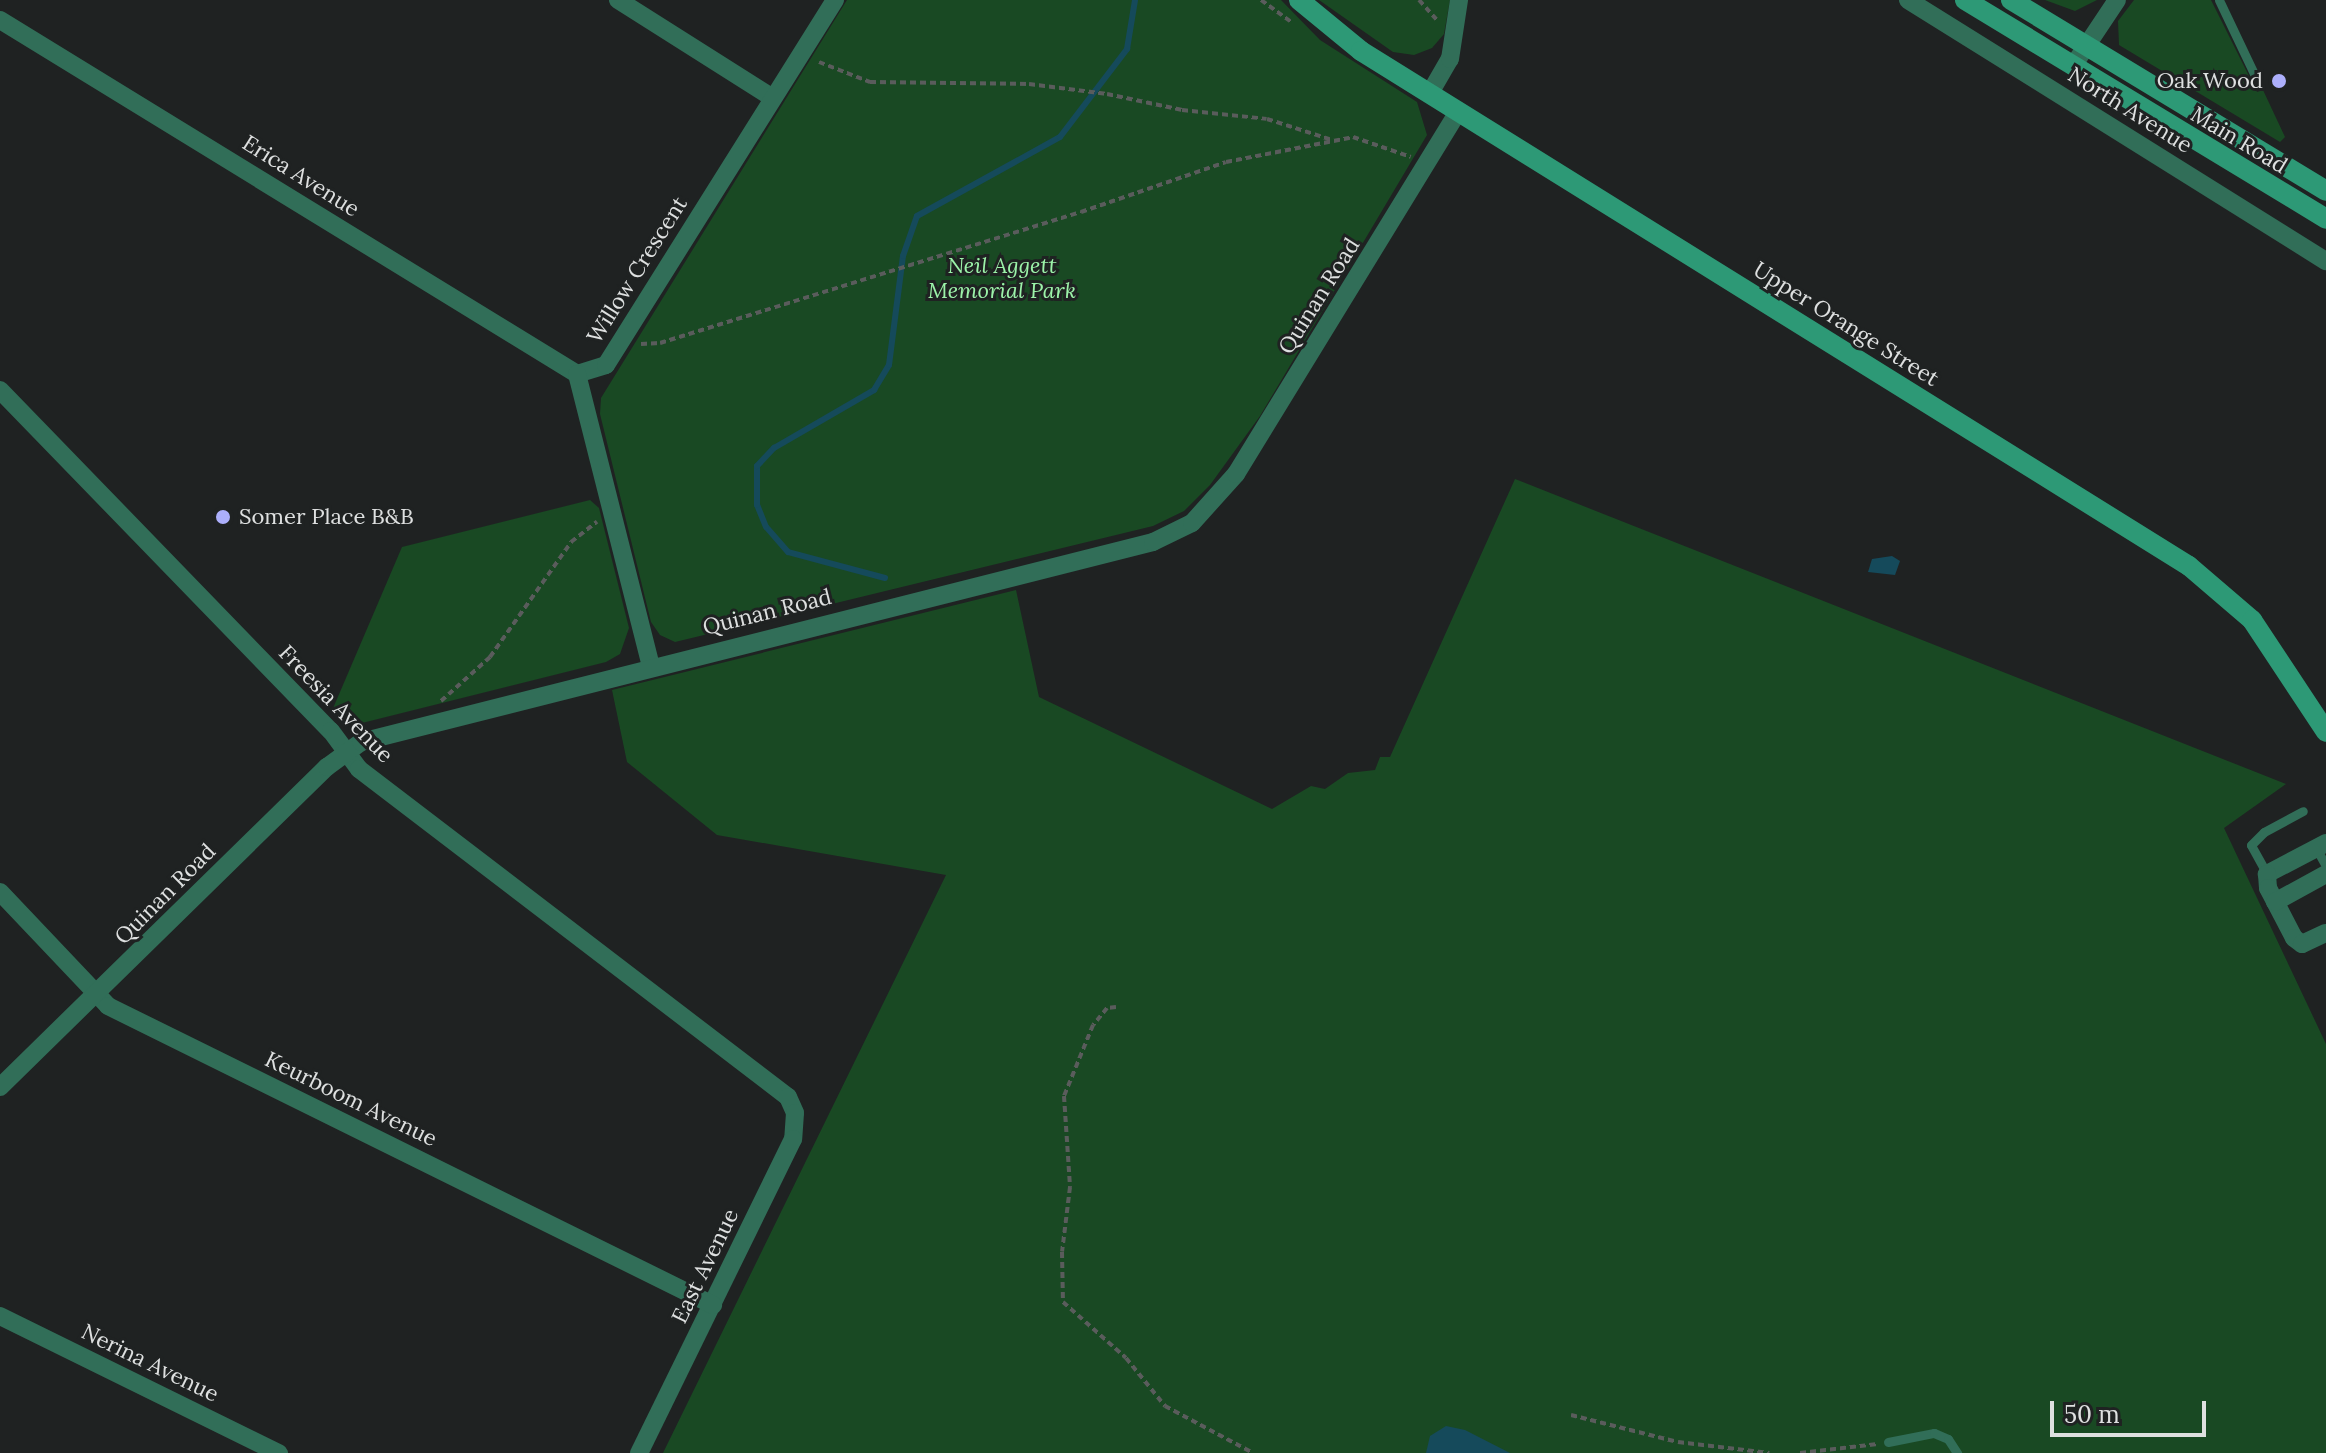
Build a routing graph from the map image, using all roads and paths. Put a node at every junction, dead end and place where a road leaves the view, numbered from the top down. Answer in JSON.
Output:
{"nodes":[{"id":1,"x":618,"y":0,"type":"edge"},
{"id":2,"x":835,"y":0,"type":"edge"},
{"id":3,"x":1299,"y":0,"type":"edge"},
{"id":4,"x":1459,"y":0,"type":"edge"},
{"id":5,"x":1908,"y":0,"type":"edge"},
{"id":6,"x":1965,"y":0,"type":"edge"},
{"id":7,"x":2011,"y":0,"type":"edge"},
{"id":8,"x":2117,"y":0,"type":"edge"},
{"id":9,"x":2219,"y":0,"type":"edge"},
{"id":10,"x":0,"y":20,"type":"edge"},
{"id":11,"x":2086,"y":46,"type":"junction"},
{"id":12,"x":802,"y":56,"type":"junction"},
{"id":13,"x":2073,"y":66,"type":"junction"},
{"id":14,"x":2256,"y":78,"type":"dead end"},
{"id":15,"x":1430,"y":93,"type":"junction"},
{"id":16,"x":773,"y":98,"type":"junction"},
{"id":17,"x":1458,"y":112,"type":"junction"},
{"id":18,"x":1333,"y":141,"type":"junction"},
{"id":19,"x":1429,"y":160,"type":"junction"},
{"id":20,"x":2326,"y":191,"type":"edge"},
{"id":21,"x":2326,"y":219,"type":"edge"},
{"id":22,"x":2326,"y":261,"type":"edge"},
{"id":23,"x":619,"y":345,"type":"junction"},
{"id":24,"x":577,"y":374,"type":"junction"},
{"id":25,"x":0,"y":390,"type":"edge"},
{"id":26,"x":612,"y":510,"type":"junction"},
{"id":27,"x":651,"y":666,"type":"junction"},
{"id":28,"x":444,"y":718,"type":"junction"},
{"id":29,"x":2326,"y":732,"type":"edge"},
{"id":30,"x":347,"y":753,"type":"junction"},
{"id":31,"x":2303,"y":811,"type":"dead end"},
{"id":32,"x":2321,"y":845,"type":"edge"},
{"id":33,"x":2326,"y":866,"type":"edge"},
{"id":34,"x":2267,"y":874,"type":"junction"},
{"id":35,"x":2326,"y":874,"type":"edge"},
{"id":36,"x":0,"y":892,"type":"edge"},
{"id":37,"x":2275,"y":902,"type":"junction"},
{"id":38,"x":2326,"y":933,"type":"edge"},
{"id":39,"x":98,"y":995,"type":"junction"},
{"id":40,"x":1116,"y":1007,"type":"dead end"},
{"id":41,"x":0,"y":1087,"type":"edge"},
{"id":42,"x":788,"y":1097,"type":"joint"},
{"id":43,"x":713,"y":1305,"type":"junction"},
{"id":44,"x":0,"y":1316,"type":"edge"},
{"id":45,"x":1571,"y":1415,"type":"dead end"},
{"id":46,"x":1888,"y":1442,"type":"joint"},
{"id":47,"x":279,"y":1453,"type":"edge"},
{"id":48,"x":639,"y":1453,"type":"edge"},
{"id":49,"x":1253,"y":1453,"type":"edge"},
{"id":50,"x":1769,"y":1453,"type":"edge"},
{"id":51,"x":1800,"y":1453,"type":"edge"},
{"id":52,"x":1957,"y":1453,"type":"edge"}],
"edges":[{"from":1,"to":16,"type":"street"},
{"from":2,"to":12,"type":"street","name":"Willow Crescent"},
{"from":3,"to":15,"type":"street","name":"Upper Orange Street"},
{"from":4,"to":15,"type":"street"},
{"from":5,"to":22,"type":"street","name":"North Avenue"},
{"from":6,"to":13,"type":"street","name":"Main Road"},
{"from":7,"to":11,"type":"street","name":"Main Road"},
{"from":8,"to":11,"type":"street"},
{"from":9,"to":14,"type":"lane"},
{"from":10,"to":24,"type":"street","name":"Erica Avenue"},
{"from":11,"to":13,"type":"street"},
{"from":11,"to":20,"type":"street","name":"Main Road"},
{"from":12,"to":16,"type":"street","name":"Willow Crescent"},
{"from":12,"to":18,"type":"path"},
{"from":13,"to":21,"type":"street","name":"Main Road"},
{"from":15,"to":17,"type":"street","name":"Upper Orange Street"},
{"from":16,"to":23,"type":"street","name":"Willow Crescent"},
{"from":17,"to":19,"type":"street","name":"Quinan Road"},
{"from":17,"to":29,"type":"street","name":"Upper Orange Street"},
{"from":18,"to":19,"type":"path"},
{"from":18,"to":23,"type":"path"},
{"from":19,"to":27,"type":"street","name":"Quinan Road"},
{"from":23,"to":24,"type":"street","name":"Willow Crescent"},
{"from":24,"to":26,"type":"street"},
{"from":25,"to":30,"type":"street","name":"Freesia Avenue"},
{"from":26,"to":27,"type":"street"},
{"from":26,"to":28,"type":"path"},
{"from":27,"to":28,"type":"street","name":"Quinan Road"},
{"from":28,"to":30,"type":"street","name":"Quinan Road"},
{"from":30,"to":39,"type":"street","name":"Quinan Road"},
{"from":30,"to":42,"type":"street","name":"Freesia Avenue"},
{"from":31,"to":34,"type":"lane"},
{"from":32,"to":33,"type":"lane"},
{"from":32,"to":34,"type":"street"},
{"from":34,"to":37,"type":"street"},
{"from":35,"to":37,"type":"street"},
{"from":36,"to":39,"type":"street","name":"Keurboom Avenue"},
{"from":37,"to":38,"type":"street"},
{"from":39,"to":41,"type":"street","name":"Quinan Road"},
{"from":39,"to":43,"type":"street","name":"Keurboom Avenue"},
{"from":40,"to":49,"type":"path"},
{"from":42,"to":43,"type":"street","name":"East Avenue"},
{"from":43,"to":48,"type":"street","name":"East Avenue"},
{"from":44,"to":47,"type":"street","name":"Nerina Avenue"},
{"from":45,"to":50,"type":"path"},
{"from":46,"to":51,"type":"path"},
{"from":46,"to":52,"type":"lane"}]}
